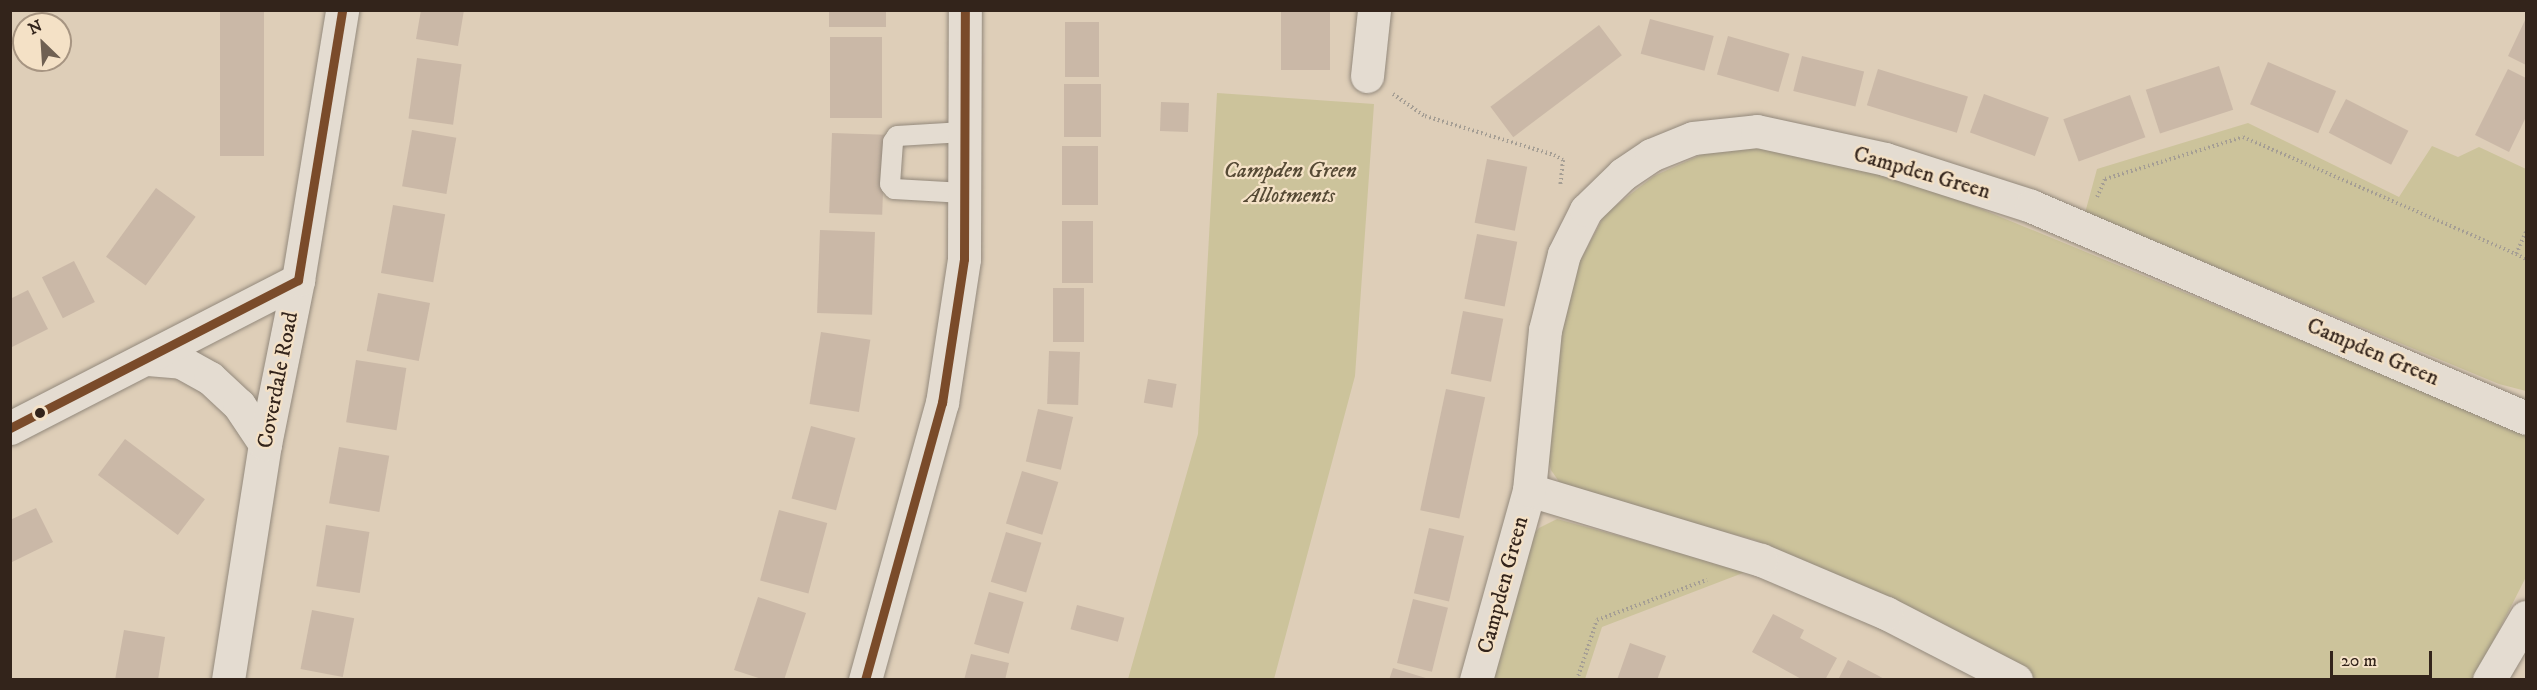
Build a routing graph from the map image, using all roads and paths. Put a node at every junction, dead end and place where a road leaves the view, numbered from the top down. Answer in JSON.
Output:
{"nodes":[{"id":1,"x":342,"y":10,"type":"edge"},
{"id":2,"x":965,"y":10,"type":"edge"},
{"id":3,"x":1374,"y":10,"type":"edge"},
{"id":4,"x":1367,"y":76,"type":"joint"},
{"id":5,"x":964,"y":132,"type":"junction"},
{"id":6,"x":964,"y":193,"type":"junction"},
{"id":7,"x":2082,"y":228,"type":"junction"},
{"id":8,"x":1575,"y":231,"type":"junction"},
{"id":9,"x":2526,"y":232,"type":"edge"},
{"id":10,"x":2516,"y":254,"type":"junction"},
{"id":11,"x":2526,"y":259,"type":"edge"},
{"id":12,"x":298,"y":280,"type":"junction"},
{"id":13,"x":148,"y":359,"type":"junction"},
{"id":14,"x":2526,"y":418,"type":"edge"},
{"id":15,"x":10,"y":428,"type":"edge"},
{"id":16,"x":265,"y":444,"type":"junction"},
{"id":17,"x":1529,"y":490,"type":"junction"},
{"id":18,"x":1761,"y":560,"type":"junction"},
{"id":19,"x":2526,"y":617,"type":"edge"},
{"id":20,"x":228,"y":680,"type":"edge"},
{"id":21,"x":865,"y":680,"type":"edge"},
{"id":22,"x":1476,"y":680,"type":"edge"},
{"id":23,"x":1577,"y":680,"type":"edge"},
{"id":24,"x":2016,"y":680,"type":"edge"},
{"id":25,"x":2489,"y":680,"type":"edge"}],
"edges":[{"from":1,"to":12,"type":"street","name":"Coverdale Road"},
{"from":2,"to":5,"type":"street"},
{"from":3,"to":4,"type":"street"},
{"from":4,"to":8,"type":"path"},
{"from":5,"to":6,"type":"street"},
{"from":5,"to":6,"type":"lane"},
{"from":6,"to":21,"type":"street"},
{"from":7,"to":8,"type":"street","name":"Campden Green"},
{"from":7,"to":10,"type":"path"},
{"from":7,"to":14,"type":"street","name":"Campden Green"},
{"from":8,"to":17,"type":"street","name":"Campden Green"},
{"from":9,"to":10,"type":"path"},
{"from":10,"to":11,"type":"path"},
{"from":12,"to":13,"type":"street"},
{"from":12,"to":16,"type":"street","name":"Coverdale Road"},
{"from":13,"to":15,"type":"street"},
{"from":13,"to":16,"type":"street"},
{"from":16,"to":20,"type":"street","name":"Coverdale Road"},
{"from":17,"to":18,"type":"street","name":"Campden Green"},
{"from":17,"to":22,"type":"street","name":"Campden Green"},
{"from":18,"to":23,"type":"path"},
{"from":18,"to":24,"type":"street","name":"Campden Green"},
{"from":19,"to":25,"type":"street"}]}
